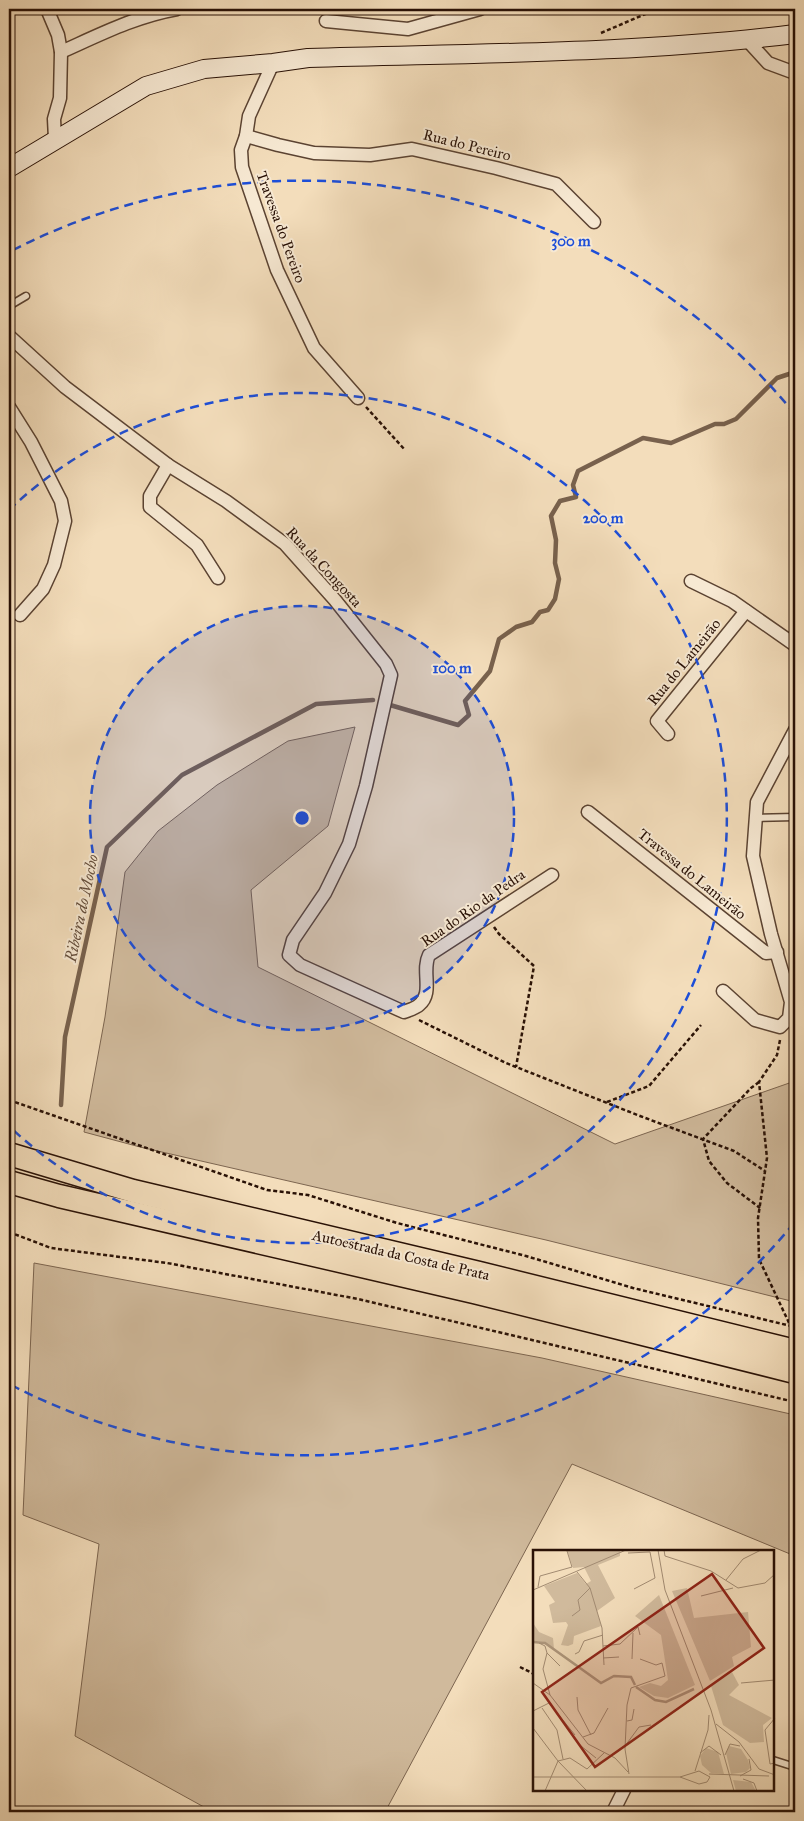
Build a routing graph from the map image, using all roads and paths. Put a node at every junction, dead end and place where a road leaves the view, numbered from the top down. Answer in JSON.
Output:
{"nodes":[{"id":1,"x":47,"y":9,"type":"edge"},
{"id":2,"x":177,"y":9,"type":"edge"},
{"id":3,"x":480,"y":9,"type":"edge"},
{"id":4,"x":656,"y":9,"type":"edge"},
{"id":5,"x":326,"y":21,"type":"dead end"},
{"id":6,"x":795,"y":34,"type":"edge"},
{"id":7,"x":747,"y":40,"type":"junction"},
{"id":8,"x":599,"y":49,"type":"junction"},
{"id":9,"x":61,"y":52,"type":"junction"},
{"id":10,"x":273,"y":63,"type":"junction"},
{"id":11,"x":795,"y":72,"type":"edge"},
{"id":12,"x":246,"y":136,"type":"junction"},
{"id":13,"x":55,"y":139,"type":"junction"},
{"id":14,"x":9,"y":168,"type":"edge"},
{"id":15,"x":594,"y":222,"type":"dead end"},
{"id":16,"x":26,"y":296,"type":"dead end"},
{"id":17,"x":9,"y":306,"type":"edge"},
{"id":18,"x":9,"y":336,"type":"edge"},
{"id":19,"x":358,"y":398,"type":"joint"},
{"id":20,"x":9,"y":407,"type":"edge"},
{"id":21,"x":405,"y":450,"type":"dead end"},
{"id":22,"x":168,"y":465,"type":"junction"},
{"id":23,"x":218,"y":578,"type":"dead end"},
{"id":24,"x":691,"y":581,"type":"dead end"},
{"id":25,"x":746,"y":610,"type":"junction"},
{"id":26,"x":20,"y":615,"type":"dead end"},
{"id":27,"x":795,"y":645,"type":"edge"},
{"id":28,"x":795,"y":730,"type":"edge"},
{"id":29,"x":668,"y":734,"type":"dead end"},
{"id":30,"x":588,"y":812,"type":"dead end"},
{"id":31,"x":795,"y":817,"type":"edge"},
{"id":32,"x":756,"y":818,"type":"junction"},
{"id":33,"x":552,"y":875,"type":"dead end"},
{"id":34,"x":487,"y":917,"type":"junction"},
{"id":35,"x":777,"y":952,"type":"junction"},
{"id":36,"x":724,"y":991,"type":"dead end"},
{"id":37,"x":404,"y":1012,"type":"junction"},
{"id":38,"x":700,"y":1025,"type":"dead end"},
{"id":39,"x":780,"y":1027,"type":"junction"},
{"id":40,"x":516,"y":1067,"type":"junction"},
{"id":41,"x":759,"y":1082,"type":"junction"},
{"id":42,"x":9,"y":1100,"type":"edge"},
{"id":43,"x":606,"y":1103,"type":"junction"},
{"id":44,"x":703,"y":1139,"type":"junction"},
{"id":45,"x":9,"y":1154,"type":"edge"},
{"id":46,"x":765,"y":1171,"type":"junction"},
{"id":47,"x":9,"y":1182,"type":"edge"},
{"id":48,"x":760,"y":1208,"type":"junction"},
{"id":49,"x":9,"y":1232,"type":"edge"},
{"id":50,"x":790,"y":1325,"type":"junction"},
{"id":51,"x":795,"y":1327,"type":"edge"},
{"id":52,"x":795,"y":1351,"type":"edge"},
{"id":53,"x":795,"y":1372,"type":"edge"},
{"id":54,"x":795,"y":1402,"type":"edge"},
{"id":55,"x":520,"y":1667,"type":"dead end"},
{"id":56,"x":533,"y":1674,"type":"edge"},
{"id":57,"x":774,"y":1760,"type":"edge"},
{"id":58,"x":795,"y":1767,"type":"edge"},
{"id":59,"x":624,"y":1791,"type":"edge"},
{"id":60,"x":613,"y":1812,"type":"edge"}],
"edges":[{"from":1,"to":9,"type":"street"},
{"from":2,"to":9,"type":"street"},
{"from":3,"to":5,"type":"street"},
{"from":4,"to":8,"type":"path"},
{"from":6,"to":7,"type":"street"},
{"from":7,"to":8,"type":"street"},
{"from":7,"to":11,"type":"street"},
{"from":8,"to":10,"type":"street"},
{"from":9,"to":13,"type":"street"},
{"from":10,"to":12,"type":"street"},
{"from":10,"to":13,"type":"street"},
{"from":12,"to":15,"type":"street","name":"Rua do Pereiro"},
{"from":12,"to":19,"type":"street","name":"Travessa do Pereiro"},
{"from":13,"to":14,"type":"street"},
{"from":16,"to":17,"type":"lane"},
{"from":18,"to":22,"type":"street","name":"Rua da Congosta"},
{"from":19,"to":21,"type":"path"},
{"from":20,"to":26,"type":"street"},
{"from":22,"to":23,"type":"street"},
{"from":22,"to":37,"type":"street","name":"Rua da Congosta"},
{"from":24,"to":25,"type":"street","name":"Rua do Lameirão"},
{"from":25,"to":27,"type":"street","name":"Rua do Lameirão"},
{"from":25,"to":29,"type":"street","name":"Rua do Lameirão"},
{"from":28,"to":32,"type":"street","name":"Travessa do Lameirão"},
{"from":30,"to":35,"type":"street","name":"Travessa do Lameirão"},
{"from":31,"to":32,"type":"lane"},
{"from":32,"to":35,"type":"street","name":"Travessa do Lameirão"},
{"from":33,"to":34,"type":"street","name":"Rua do Rio da Pedra"},
{"from":34,"to":37,"type":"street","name":"Rua do Rio da Pedra"},
{"from":34,"to":40,"type":"path"},
{"from":35,"to":39,"type":"street","name":"Travessa do Lameirão"},
{"from":36,"to":39,"type":"street"},
{"from":37,"to":40,"type":"path"},
{"from":38,"to":43,"type":"path"},
{"from":39,"to":41,"type":"path"},
{"from":40,"to":43,"type":"path"},
{"from":41,"to":44,"type":"path"},
{"from":41,"to":46,"type":"path"},
{"from":42,"to":50,"type":"path"},
{"from":43,"to":44,"type":"path"},
{"from":44,"to":46,"type":"path"},
{"from":44,"to":48,"type":"path"},
{"from":45,"to":52,"type":"highway","name":"Autoestrada da Costa de Prata"},
{"from":46,"to":48,"type":"path"},
{"from":47,"to":53,"type":"highway","name":"Autoestrada da Costa de Prata"},
{"from":48,"to":50,"type":"path"},
{"from":49,"to":54,"type":"path"},
{"from":50,"to":51,"type":"path"},
{"from":55,"to":56,"type":"path"},
{"from":57,"to":58,"type":"lane"},
{"from":59,"to":60,"type":"street"}]}
